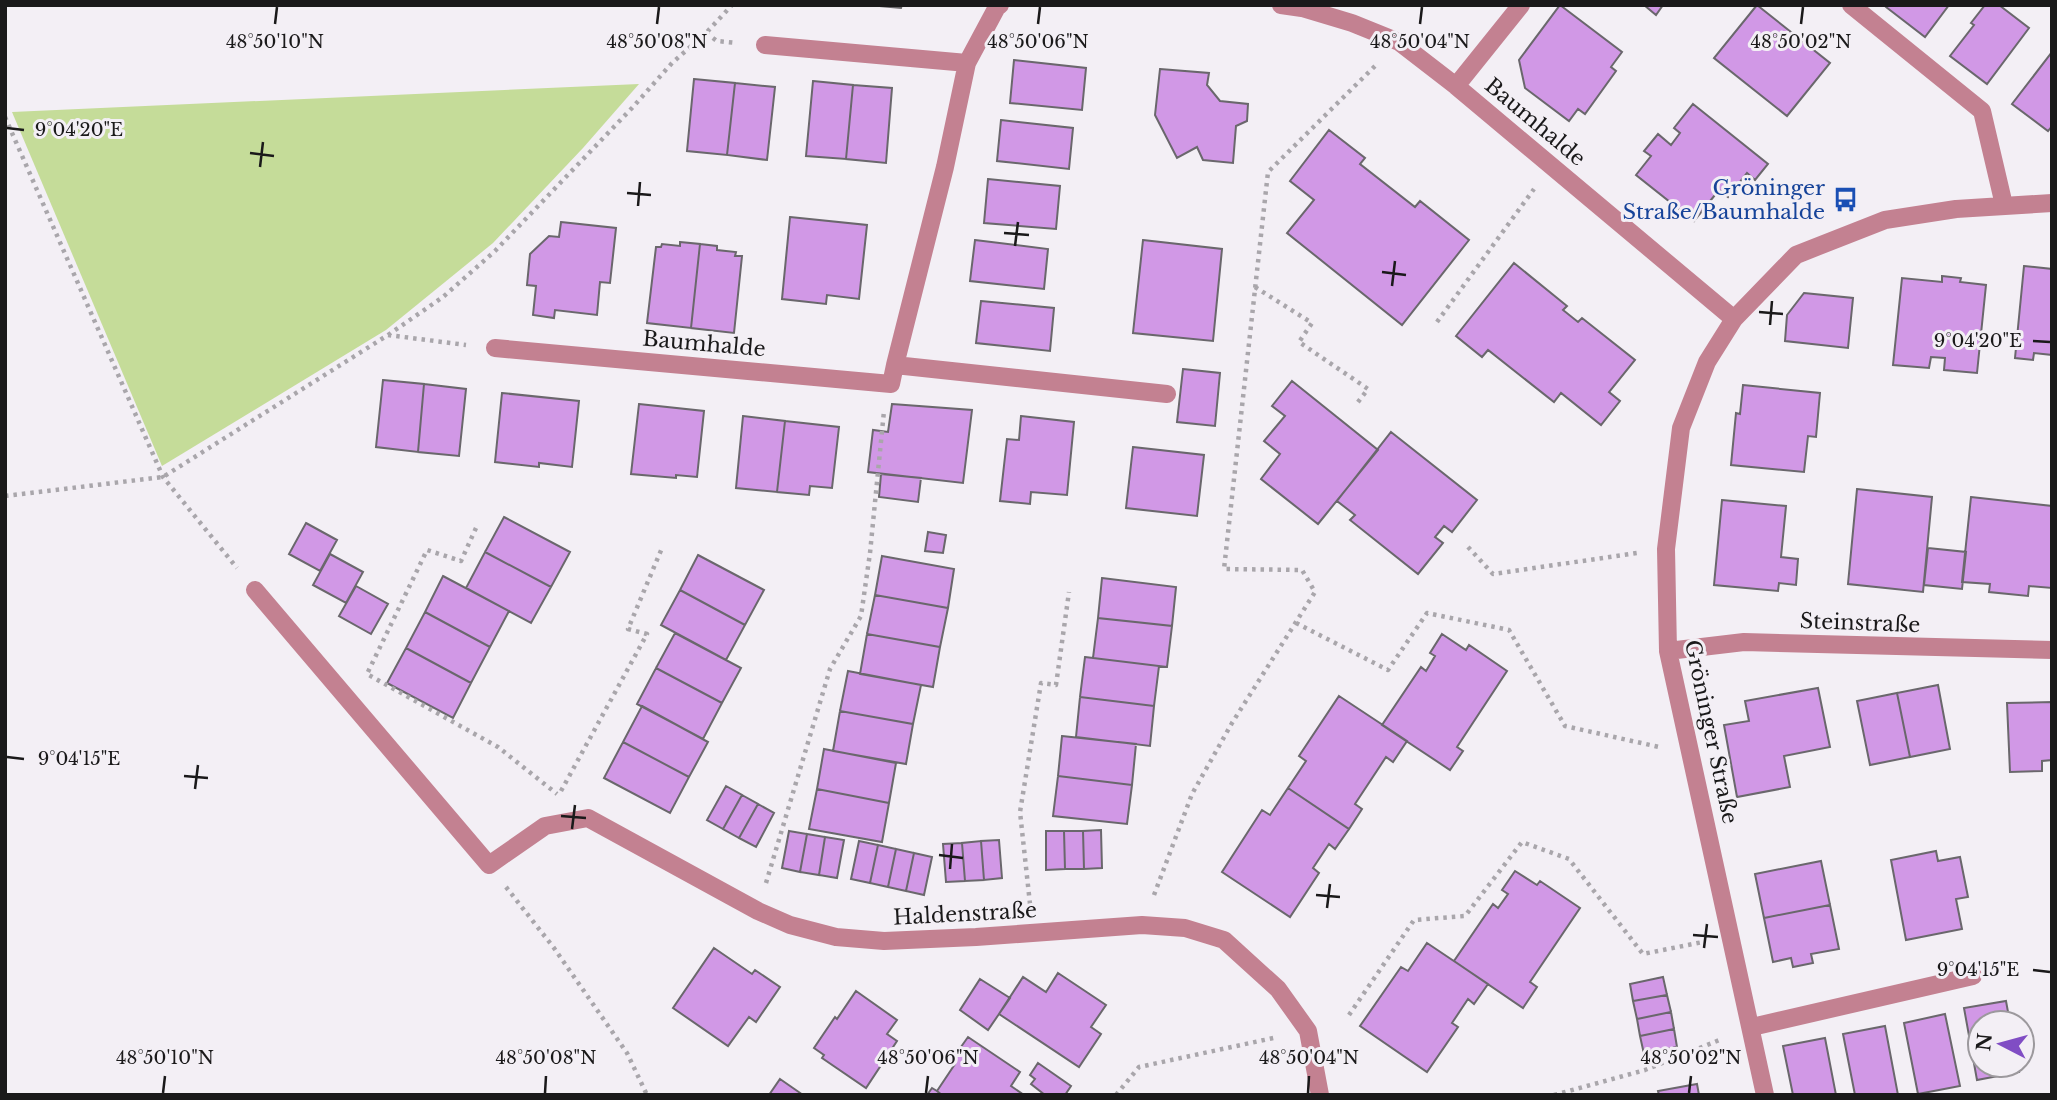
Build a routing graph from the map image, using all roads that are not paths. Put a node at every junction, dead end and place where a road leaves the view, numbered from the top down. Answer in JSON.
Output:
{"nodes":[{"id":1,"x":1000,"y":5,"type":"edge"},
{"id":2,"x":1281,"y":5,"type":"edge"},
{"id":3,"x":1521,"y":5,"type":"edge"},
{"id":4,"x":1851,"y":5,"type":"edge"},
{"id":5,"x":765,"y":45,"type":"dead end"},
{"id":6,"x":967,"y":63,"type":"junction"},
{"id":7,"x":1456,"y":86,"type":"junction"},
{"id":8,"x":2052,"y":203,"type":"edge"},
{"id":9,"x":2004,"y":205,"type":"junction"},
{"id":10,"x":1734,"y":319,"type":"junction"},
{"id":11,"x":495,"y":348,"type":"road end"},
{"id":12,"x":895,"y":365,"type":"junction"},
{"id":13,"x":1167,"y":394,"type":"dead end"},
{"id":14,"x":255,"y":590,"type":"road end"},
{"id":15,"x":2052,"y":650,"type":"edge"},
{"id":16,"x":1668,"y":652,"type":"junction"},
{"id":17,"x":1973,"y":976,"type":"dead end"},
{"id":18,"x":1752,"y":1027,"type":"junction"},
{"id":19,"x":1320,"y":1095,"type":"edge"},
{"id":20,"x":1765,"y":1095,"type":"edge"}],
"edges":[{"from":1,"to":6,"type":"street"},
{"from":2,"to":7,"type":"street","name":"Baumhalde"},
{"from":3,"to":7,"type":"street"},
{"from":4,"to":9,"type":"street"},
{"from":5,"to":6,"type":"street"},
{"from":6,"to":12,"type":"street"},
{"from":7,"to":10,"type":"street","name":"Baumhalde"},
{"from":8,"to":9,"type":"street","name":"Gröninger Straße"},
{"from":9,"to":10,"type":"street","name":"Gröninger Straße"},
{"from":10,"to":16,"type":"street","name":"Gröninger Straße"},
{"from":11,"to":12,"type":"street","name":"Baumhalde"},
{"from":12,"to":13,"type":"street"},
{"from":14,"to":19,"type":"street","name":"Haldenstraße"},
{"from":15,"to":16,"type":"street","name":"Steinstraße"},
{"from":16,"to":18,"type":"street","name":"Gröninger Straße"},
{"from":17,"to":18,"type":"street"},
{"from":18,"to":20,"type":"street","name":"Gröninger Straße"}]}
